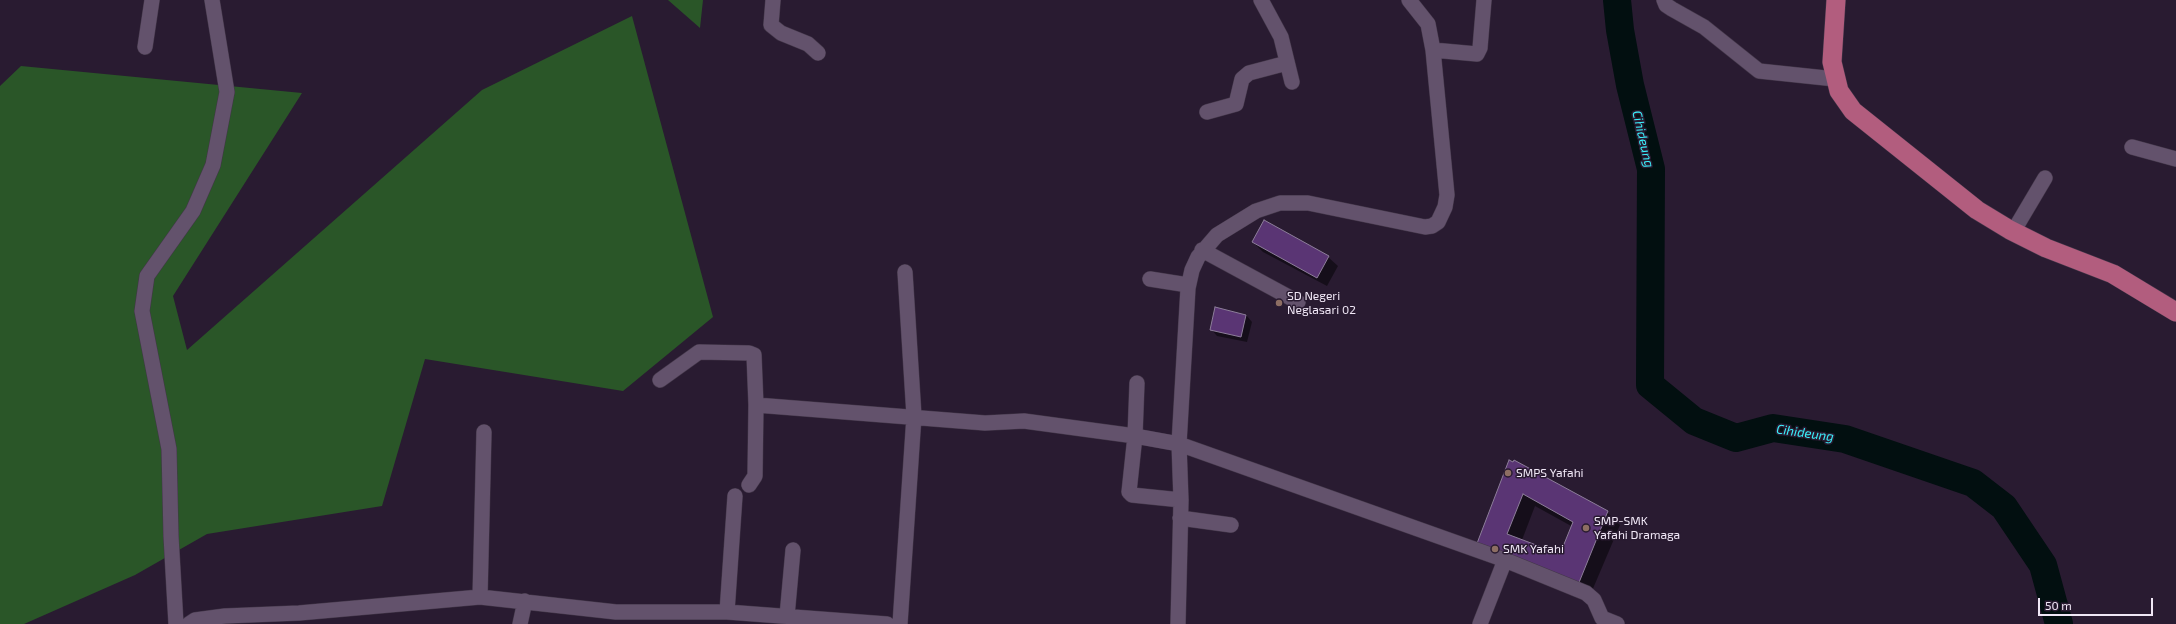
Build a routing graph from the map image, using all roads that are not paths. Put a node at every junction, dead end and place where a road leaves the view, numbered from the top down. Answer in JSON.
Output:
{"nodes":[{"id":1,"x":152,"y":0,"type":"edge"},
{"id":2,"x":212,"y":0,"type":"edge"},
{"id":3,"x":773,"y":0,"type":"edge"},
{"id":4,"x":1261,"y":0,"type":"edge"},
{"id":5,"x":1409,"y":0,"type":"edge"},
{"id":6,"x":1484,"y":0,"type":"edge"},
{"id":7,"x":1664,"y":0,"type":"edge"},
{"id":8,"x":1836,"y":0,"type":"edge"},
{"id":9,"x":145,"y":47,"type":"dead end"},
{"id":10,"x":1433,"y":50,"type":"junction"},
{"id":11,"x":818,"y":53,"type":"dead end"},
{"id":12,"x":1287,"y":63,"type":"junction"},
{"id":13,"x":1835,"y":79,"type":"junction"},
{"id":14,"x":1292,"y":82,"type":"dead end"},
{"id":15,"x":1207,"y":112,"type":"dead end"},
{"id":16,"x":2132,"y":147,"type":"dead end"},
{"id":17,"x":2176,"y":159,"type":"edge"},
{"id":18,"x":2045,"y":178,"type":"dead end"},
{"id":19,"x":2014,"y":232,"type":"junction"},
{"id":20,"x":1202,"y":250,"type":"junction"},
{"id":21,"x":905,"y":272,"type":"dead end"},
{"id":22,"x":1150,"y":279,"type":"dead end"},
{"id":23,"x":1188,"y":286,"type":"junction"},
{"id":24,"x":1298,"y":302,"type":"dead end"},
{"id":25,"x":2176,"y":312,"type":"edge"},
{"id":26,"x":660,"y":380,"type":"dead end"},
{"id":27,"x":1137,"y":383,"type":"dead end"},
{"id":28,"x":756,"y":405,"type":"junction"},
{"id":29,"x":914,"y":416,"type":"junction"},
{"id":30,"x":484,"y":432,"type":"dead end"},
{"id":31,"x":1135,"y":436,"type":"junction"},
{"id":32,"x":1179,"y":444,"type":"junction"},
{"id":33,"x":749,"y":485,"type":"dead end"},
{"id":34,"x":735,"y":496,"type":"dead end"},
{"id":35,"x":1181,"y":500,"type":"junction"},
{"id":36,"x":1180,"y":518,"type":"junction"},
{"id":37,"x":1231,"y":525,"type":"dead end"},
{"id":38,"x":794,"y":550,"type":"dead end"},
{"id":39,"x":1505,"y":560,"type":"junction"},
{"id":40,"x":480,"y":597,"type":"junction"},
{"id":41,"x":525,"y":601,"type":"junction"},
{"id":42,"x":727,"y":612,"type":"junction"},
{"id":43,"x":786,"y":616,"type":"junction"},
{"id":44,"x":300,"y":618,"type":"edge"},
{"id":45,"x":658,"y":618,"type":"edge"},
{"id":46,"x":225,"y":620,"type":"edge"},
{"id":47,"x":176,"y":624,"type":"edge"},
{"id":48,"x":189,"y":624,"type":"edge"},
{"id":49,"x":520,"y":624,"type":"edge"},
{"id":50,"x":887,"y":624,"type":"edge"},
{"id":51,"x":900,"y":624,"type":"edge"},
{"id":52,"x":1178,"y":624,"type":"edge"},
{"id":53,"x":1480,"y":624,"type":"edge"},
{"id":54,"x":1617,"y":624,"type":"edge"}],
"edges":[{"from":1,"to":9,"type":"street"},
{"from":2,"to":47,"type":"street"},
{"from":3,"to":11,"type":"street"},
{"from":4,"to":12,"type":"street"},
{"from":5,"to":10,"type":"street"},
{"from":6,"to":10,"type":"street"},
{"from":7,"to":13,"type":"street"},
{"from":8,"to":13,"type":"main road"},
{"from":10,"to":20,"type":"street"},
{"from":12,"to":14,"type":"street"},
{"from":12,"to":15,"type":"street"},
{"from":13,"to":19,"type":"main road"},
{"from":16,"to":17,"type":"street"},
{"from":18,"to":19,"type":"street"},
{"from":19,"to":25,"type":"main road"},
{"from":20,"to":23,"type":"street"},
{"from":20,"to":24,"type":"street"},
{"from":21,"to":29,"type":"street"},
{"from":22,"to":23,"type":"street"},
{"from":23,"to":32,"type":"street"},
{"from":26,"to":28,"type":"street"},
{"from":27,"to":31,"type":"street"},
{"from":28,"to":29,"type":"street"},
{"from":28,"to":33,"type":"street"},
{"from":29,"to":31,"type":"street"},
{"from":29,"to":51,"type":"street"},
{"from":30,"to":40,"type":"street"},
{"from":31,"to":32,"type":"street"},
{"from":31,"to":35,"type":"street"},
{"from":32,"to":35,"type":"street"},
{"from":32,"to":39,"type":"street"},
{"from":34,"to":42,"type":"street"},
{"from":35,"to":36,"type":"street"},
{"from":36,"to":37,"type":"street"},
{"from":36,"to":52,"type":"street"},
{"from":38,"to":43,"type":"street"},
{"from":39,"to":53,"type":"street"},
{"from":39,"to":54,"type":"street"},
{"from":40,"to":41,"type":"street"},
{"from":40,"to":44,"type":"street"},
{"from":41,"to":45,"type":"street"},
{"from":41,"to":49,"type":"street"},
{"from":42,"to":43,"type":"street"},
{"from":42,"to":45,"type":"street"},
{"from":43,"to":50,"type":"street"},
{"from":44,"to":46,"type":"street"},
{"from":46,"to":48,"type":"street"}]}
